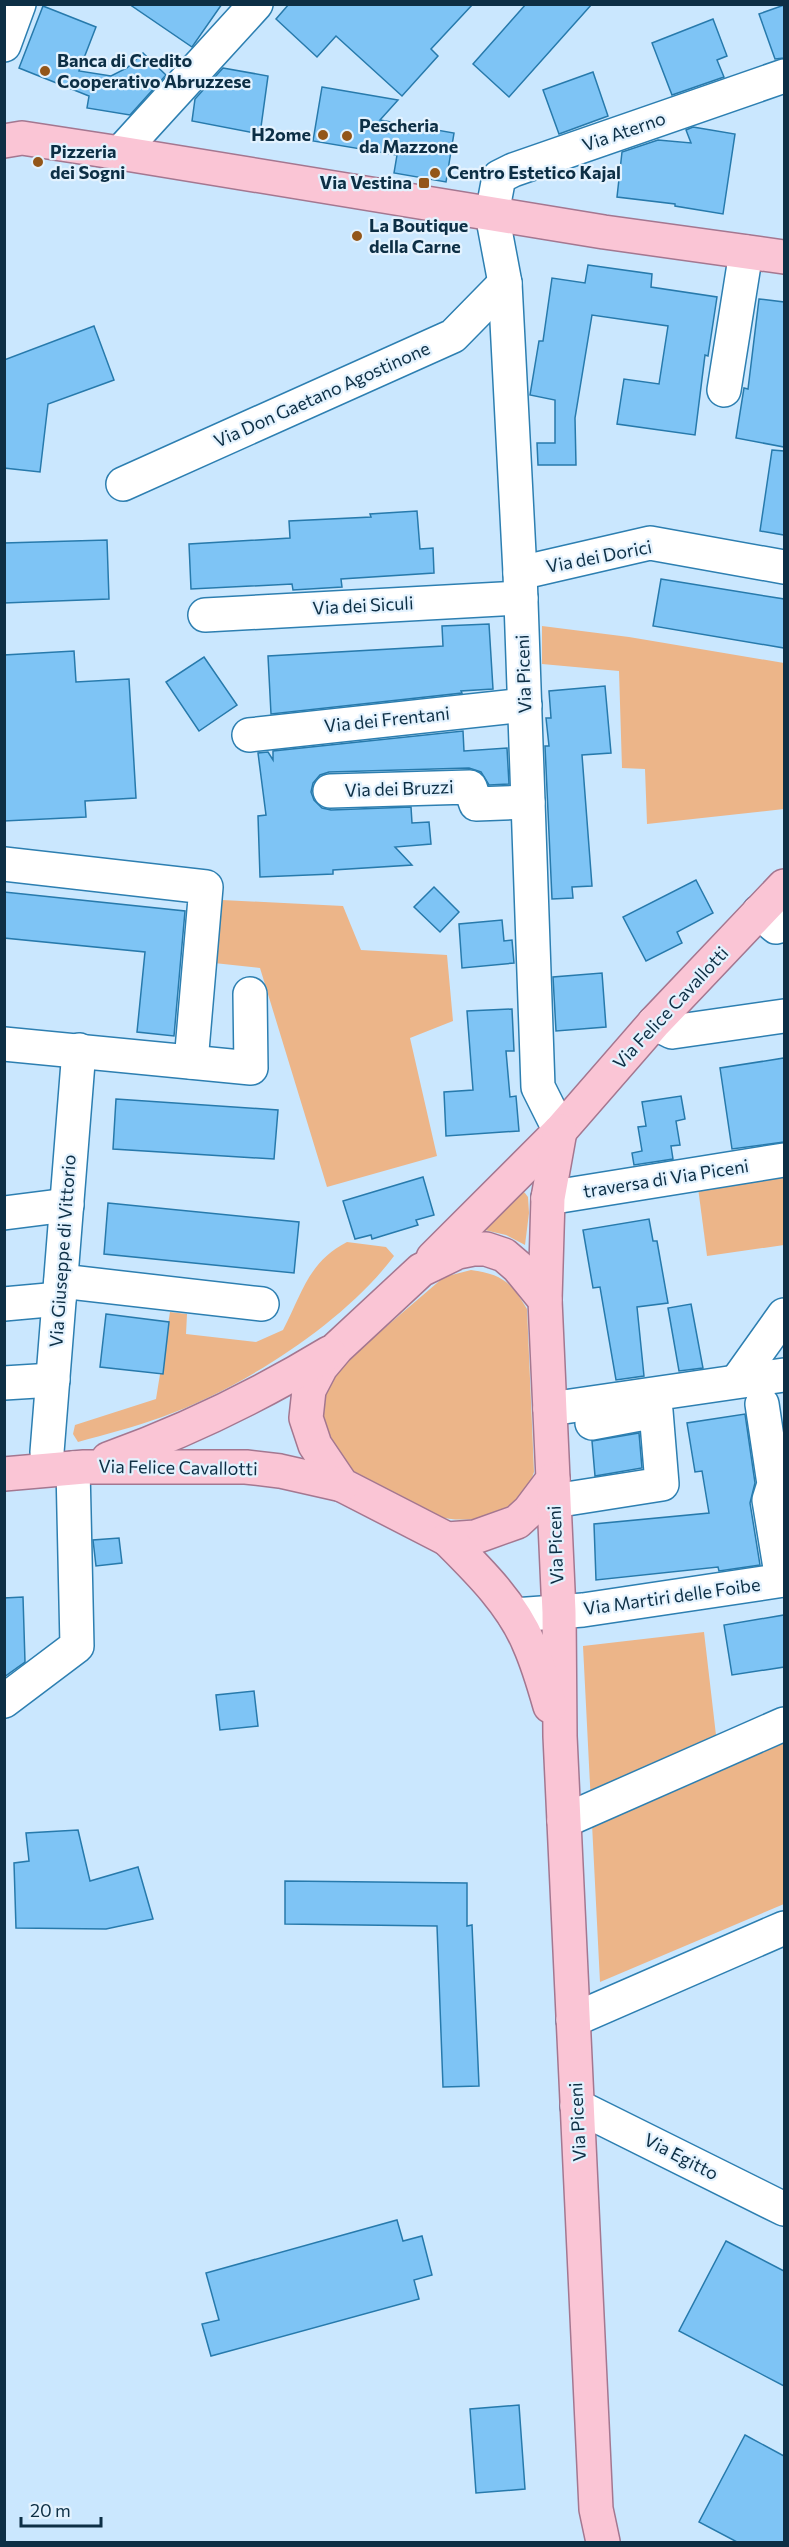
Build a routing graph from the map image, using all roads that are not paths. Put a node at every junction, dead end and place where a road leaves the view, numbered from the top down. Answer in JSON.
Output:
{"nodes":[{"id":1,"x":19,"y":4,"type":"edge"},
{"id":2,"x":256,"y":4,"type":"edge"},
{"id":3,"x":4,"y":45,"type":"edge"},
{"id":4,"x":784,"y":76,"type":"edge"},
{"id":5,"x":10,"y":136,"type":"edge"},
{"id":6,"x":120,"y":153,"type":"junction"},
{"id":7,"x":492,"y":214,"type":"junction"},
{"id":8,"x":746,"y":252,"type":"junction"},
{"id":9,"x":784,"y":257,"type":"edge"},
{"id":10,"x":505,"y":283,"type":"junction"},
{"id":11,"x":724,"y":390,"type":"dead end"},
{"id":12,"x":123,"y":484,"type":"dead end"},
{"id":13,"x":784,"y":567,"type":"edge"},
{"id":14,"x":521,"y":586,"type":"junction"},
{"id":15,"x":205,"y":615,"type":"dead end"},
{"id":16,"x":525,"y":705,"type":"junction"},
{"id":17,"x":249,"y":735,"type":"dead end"},
{"id":18,"x":330,"y":791,"type":"dead end"},
{"id":19,"x":528,"y":802,"type":"junction"},
{"id":20,"x":4,"y":864,"type":"edge"},
{"id":21,"x":784,"y":886,"type":"edge"},
{"id":22,"x":772,"y":919,"type":"edge"},
{"id":23,"x":250,"y":994,"type":"dead end"},
{"id":24,"x":784,"y":1016,"type":"edge"},
{"id":25,"x":654,"y":1023,"type":"junction"},
{"id":26,"x":4,"y":1044,"type":"edge"},
{"id":27,"x":79,"y":1050,"type":"junction"},
{"id":28,"x":190,"y":1062,"type":"junction"},
{"id":29,"x":560,"y":1131,"type":"junction"},
{"id":30,"x":784,"y":1160,"type":"edge"},
{"id":31,"x":548,"y":1198,"type":"junction"},
{"id":32,"x":67,"y":1205,"type":"junction"},
{"id":33,"x":4,"y":1213,"type":"edge"},
{"id":34,"x":421,"y":1270,"type":"junction"},
{"id":35,"x":60,"y":1290,"type":"junction"},
{"id":36,"x":545,"y":1300,"type":"junction"},
{"id":37,"x":4,"y":1304,"type":"edge"},
{"id":38,"x":261,"y":1304,"type":"dead end"},
{"id":39,"x":784,"y":1316,"type":"edge"},
{"id":40,"x":337,"y":1348,"type":"junction"},
{"id":41,"x":767,"y":1378,"type":"edge"},
{"id":42,"x":53,"y":1380,"type":"junction"},
{"id":43,"x":4,"y":1383,"type":"edge"},
{"id":44,"x":550,"y":1408,"type":"junction"},
{"id":45,"x":592,"y":1423,"type":"dead end"},
{"id":46,"x":68,"y":1463,"type":"junction"},
{"id":47,"x":4,"y":1474,"type":"edge"},
{"id":48,"x":342,"y":1485,"type":"junction"},
{"id":49,"x":554,"y":1490,"type":"junction"},
{"id":50,"x":447,"y":1539,"type":"junction"},
{"id":51,"x":783,"y":1580,"type":"edge"},
{"id":52,"x":559,"y":1612,"type":"junction"},
{"id":53,"x":514,"y":1615,"type":"junction"},
{"id":54,"x":4,"y":1701,"type":"edge"},
{"id":55,"x":784,"y":1724,"type":"edge"},
{"id":56,"x":560,"y":1736,"type":"junction"},
{"id":57,"x":564,"y":1821,"type":"junction"},
{"id":58,"x":784,"y":1928,"type":"edge"},
{"id":59,"x":573,"y":2020,"type":"junction"},
{"id":60,"x":577,"y":2106,"type":"junction"},
{"id":61,"x":784,"y":2209,"type":"edge"},
{"id":62,"x":596,"y":2509,"type":"junction"},
{"id":63,"x":592,"y":2542,"type":"edge"},
{"id":64,"x":603,"y":2542,"type":"edge"}],
"edges":[{"from":1,"to":3,"type":"street"},
{"from":2,"to":6,"type":"street"},
{"from":4,"to":7,"type":"street","name":"Via Aterno"},
{"from":5,"to":6,"type":"main road"},
{"from":6,"to":7,"type":"main road"},
{"from":7,"to":8,"type":"main road"},
{"from":7,"to":10,"type":"street","name":"Via Piceni"},
{"from":8,"to":9,"type":"main road"},
{"from":8,"to":11,"type":"street"},
{"from":10,"to":12,"type":"street","name":"Via Don Gaetano Agostinone"},
{"from":10,"to":14,"type":"street","name":"Via Piceni"},
{"from":13,"to":14,"type":"street","name":"Via dei Dorici"},
{"from":14,"to":15,"type":"street","name":"Via dei Siculi"},
{"from":14,"to":16,"type":"street","name":"Via Piceni"},
{"from":16,"to":17,"type":"street","name":"Via dei Frentani"},
{"from":16,"to":19,"type":"street","name":"Via Piceni"},
{"from":18,"to":19,"type":"street","name":"Via dei Bruzzi"},
{"from":19,"to":29,"type":"street","name":"Via Piceni"},
{"from":20,"to":28,"type":"street"},
{"from":21,"to":22,"type":"main road","name":"Via Felice Cavallotti"},
{"from":22,"to":25,"type":"main road","name":"Via Felice Cavallotti"},
{"from":23,"to":28,"type":"street"},
{"from":24,"to":25,"type":"street"},
{"from":25,"to":29,"type":"main road","name":"Via Felice Cavallotti"},
{"from":26,"to":27,"type":"street"},
{"from":27,"to":28,"type":"street"},
{"from":27,"to":32,"type":"street","name":"Via Giuseppe di Vittorio"},
{"from":29,"to":31,"type":"main road"},
{"from":29,"to":34,"type":"main road","name":"Via Felice Cavallotti"},
{"from":30,"to":31,"type":"street","name":"traversa di Via Piceni"},
{"from":31,"to":36,"type":"main road"},
{"from":32,"to":33,"type":"street"},
{"from":32,"to":35,"type":"street","name":"Via Giuseppe di Vittorio"},
{"from":34,"to":36,"type":"main road"},
{"from":34,"to":40,"type":"main road"},
{"from":35,"to":37,"type":"street"},
{"from":35,"to":38,"type":"street"},
{"from":35,"to":42,"type":"street","name":"Via Giuseppe di Vittorio"},
{"from":36,"to":44,"type":"main road","name":"Via Piceni"},
{"from":39,"to":41,"type":"street"},
{"from":40,"to":46,"type":"main road","name":"Via Felice Cavallotti"},
{"from":40,"to":48,"type":"main road"},
{"from":41,"to":44,"type":"street"},
{"from":41,"to":51,"type":"street"},
{"from":42,"to":43,"type":"street"},
{"from":42,"to":46,"type":"street","name":"Via Giuseppe di Vittorio"},
{"from":44,"to":49,"type":"main road","name":"Via Piceni"},
{"from":45,"to":49,"type":"street"},
{"from":46,"to":47,"type":"main road","name":"Via Felice Cavallotti"},
{"from":46,"to":48,"type":"main road","name":"Via Felice Cavallotti"},
{"from":46,"to":54,"type":"street","name":"Via Giuseppe di Vittorio"},
{"from":48,"to":50,"type":"main road"},
{"from":49,"to":50,"type":"main road"},
{"from":49,"to":52,"type":"main road","name":"Via Piceni"},
{"from":50,"to":53,"type":"main road","name":"Via Piceni"},
{"from":51,"to":52,"type":"street","name":"Via Martiri delle Foibe"},
{"from":52,"to":53,"type":"street"},
{"from":52,"to":56,"type":"main road","name":"Via Piceni"},
{"from":53,"to":56,"type":"main road","name":"Via Piceni"},
{"from":55,"to":57,"type":"street"},
{"from":56,"to":57,"type":"main road","name":"Via Piceni"},
{"from":57,"to":59,"type":"main road","name":"Via Piceni"},
{"from":58,"to":59,"type":"street"},
{"from":59,"to":60,"type":"main road","name":"Via Piceni"},
{"from":60,"to":61,"type":"street","name":"Via Egitto"},
{"from":60,"to":62,"type":"main road","name":"Via Piceni"},
{"from":62,"to":63,"type":"main road","name":"Via Piceni"},
{"from":62,"to":64,"type":"main road","name":"Via Piceni"}]}
